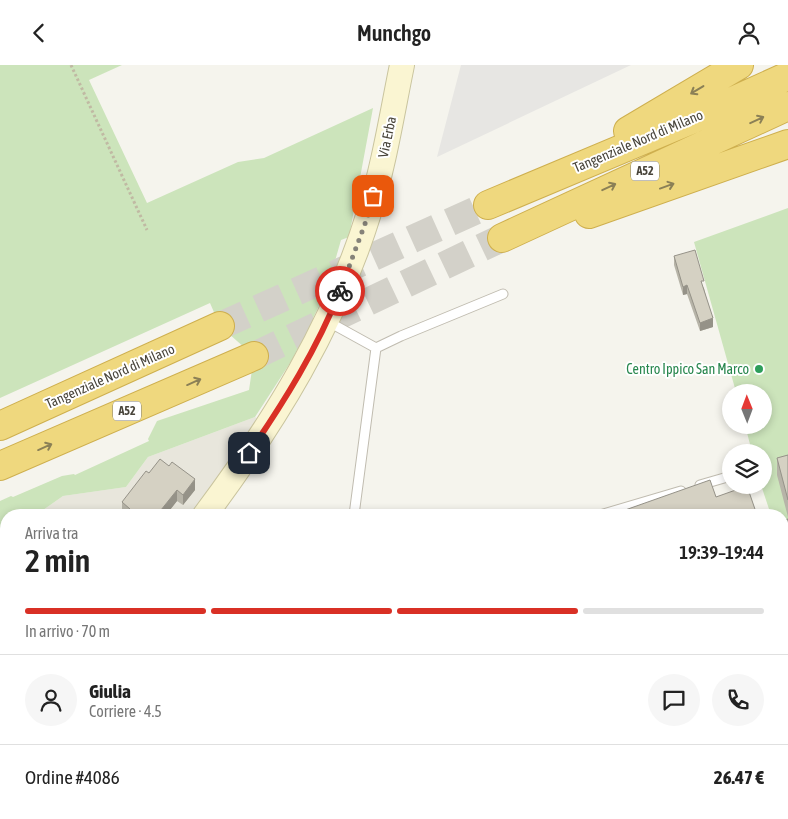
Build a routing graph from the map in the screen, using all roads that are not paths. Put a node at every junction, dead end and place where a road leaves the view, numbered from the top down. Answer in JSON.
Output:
{"nodes":[{"id":1,"x":402,"y":65,"type":"edge"},
{"id":2,"x":739,"y":65,"type":"edge"},
{"id":3,"x":788,"y":76,"type":"edge"},
{"id":4,"x":788,"y":105,"type":"edge"},
{"id":5,"x":788,"y":144,"type":"edge"},
{"id":6,"x":528,"y":187,"type":"junction"},
{"id":7,"x":488,"y":205,"type":"tunnel mouth"},
{"id":8,"x":502,"y":294,"type":"dead end"},
{"id":9,"x":327,"y":321,"type":"junction"},
{"id":10,"x":220,"y":326,"type":"tunnel mouth"},
{"id":11,"x":376,"y":348,"type":"junction"},
{"id":12,"x":254,"y":356,"type":"tunnel mouth"},
{"id":13,"x":0,"y":426,"type":"edge"},
{"id":14,"x":0,"y":467,"type":"edge"},
{"id":15,"x":722,"y":479,"type":"edge"},
{"id":16,"x":209,"y":509,"type":"edge"},
{"id":17,"x":355,"y":509,"type":"edge"},
{"id":18,"x":620,"y":509,"type":"edge"}],
"edges":[{"from":1,"to":9,"type":"main road","name":"Via Erba"},
{"from":2,"to":6,"type":"highway","number":"A52","one_way":true},
{"from":3,"to":6,"type":"highway","name":"Tangenziale Nord di Milano","number":"A52"},
{"from":4,"to":5,"type":"highway","name":"Tangenziale Nord di Milano","number":"A52"},
{"from":6,"to":7,"type":"highway","name":"Tangenziale Nord di Milano","number":"A52"},
{"from":8,"to":11,"type":"lane"},
{"from":9,"to":11,"type":"lane"},
{"from":9,"to":16,"type":"main road","name":"Via Erba"},
{"from":10,"to":13,"type":"highway","name":"Tangenziale Nord di Milano"},
{"from":11,"to":17,"type":"lane"},
{"from":14,"to":12,"type":"highway","number":"A52","one_way":true},
{"from":15,"to":18,"type":"lane"}]}
